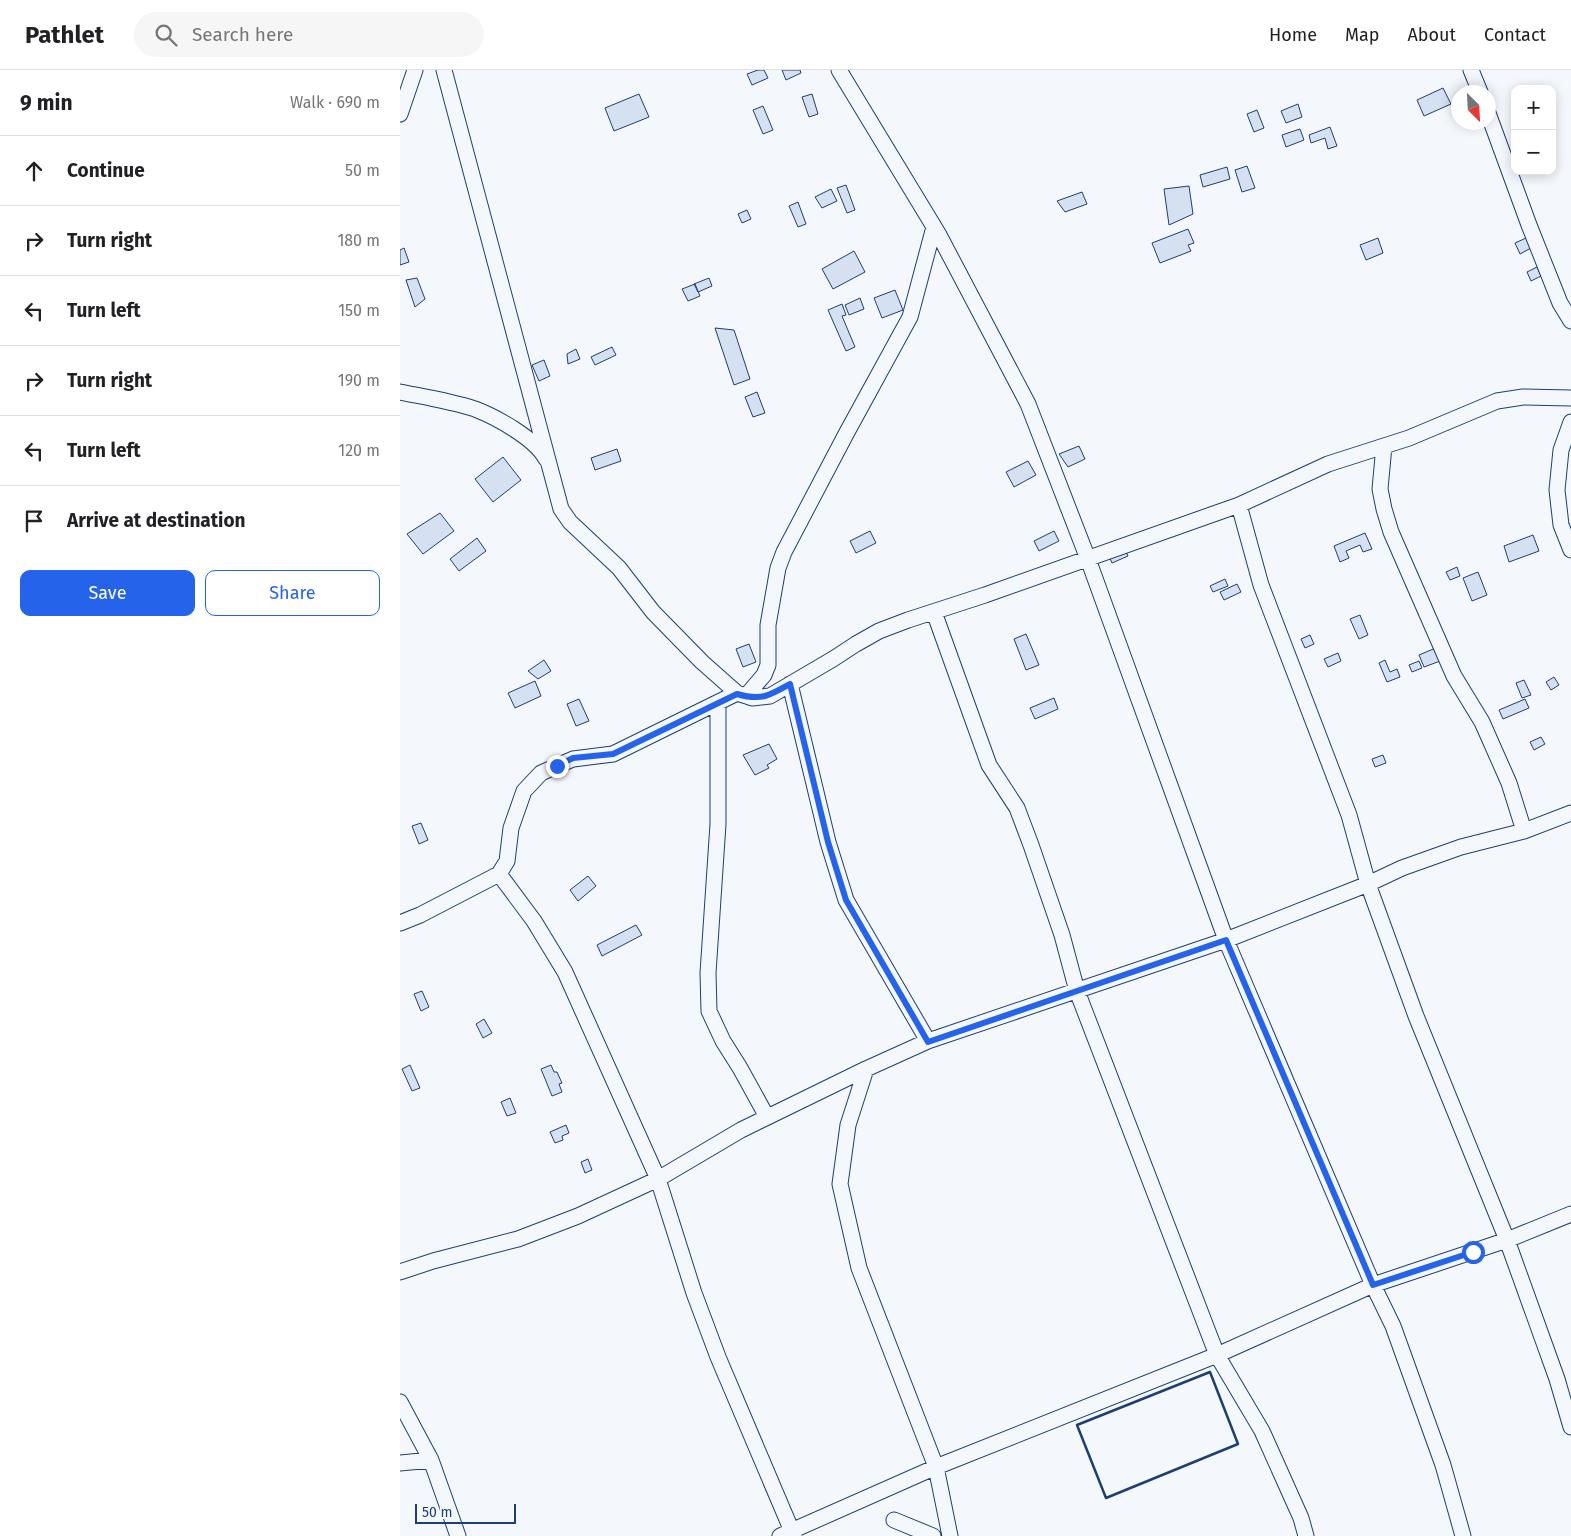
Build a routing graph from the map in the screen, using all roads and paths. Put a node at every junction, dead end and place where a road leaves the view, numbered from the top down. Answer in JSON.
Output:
{"nodes":[{"id":1,"x":415,"y":70,"type":"edge"},
{"id":2,"x":444,"y":70,"type":"edge"},
{"id":3,"x":838,"y":70,"type":"edge"},
{"id":4,"x":1472,"y":70,"type":"edge"},
{"id":5,"x":1477,"y":85,"type":"edge"},
{"id":6,"x":400,"y":114,"type":"edge"},
{"id":7,"x":1494,"y":130,"type":"edge"},
{"id":8,"x":934,"y":228,"type":"junction"},
{"id":9,"x":1571,"y":321,"type":"edge"},
{"id":10,"x":400,"y":392,"type":"edge"},
{"id":11,"x":1571,"y":398,"type":"edge"},
{"id":12,"x":1571,"y":422,"type":"edge"},
{"id":13,"x":1384,"y":446,"type":"junction"},
{"id":14,"x":553,"y":474,"type":"junction"},
{"id":15,"x":1239,"y":505,"type":"junction"},
{"id":16,"x":1571,"y":550,"type":"edge"},
{"id":17,"x":1088,"y":559,"type":"junction"},
{"id":18,"x":934,"y":612,"type":"junction"},
{"id":19,"x":790,"y":684,"type":"junction"},
{"id":20,"x":742,"y":695,"type":"junction"},
{"id":21,"x":718,"y":704,"type":"junction"},
{"id":22,"x":1571,"y":813,"type":"edge"},
{"id":23,"x":1524,"y":831,"type":"junction"},
{"id":24,"x":499,"y":874,"type":"junction"},
{"id":25,"x":1368,"y":884,"type":"junction"},
{"id":26,"x":400,"y":923,"type":"edge"},
{"id":27,"x":1226,"y":940,"type":"junction"},
{"id":28,"x":1077,"y":991,"type":"junction"},
{"id":29,"x":928,"y":1042,"type":"junction"},
{"id":30,"x":866,"y":1069,"type":"junction"},
{"id":31,"x":767,"y":1117,"type":"junction"},
{"id":32,"x":658,"y":1179,"type":"junction"},
{"id":33,"x":1571,"y":1214,"type":"edge"},
{"id":34,"x":1507,"y":1240,"type":"junction"},
{"id":35,"x":400,"y":1272,"type":"edge"},
{"id":36,"x":1373,"y":1285,"type":"junction"},
{"id":37,"x":1217,"y":1355,"type":"junction"},
{"id":38,"x":400,"y":1402,"type":"edge"},
{"id":39,"x":1571,"y":1427,"type":"edge"},
{"id":40,"x":431,"y":1460,"type":"junction"},
{"id":41,"x":400,"y":1463,"type":"edge"},
{"id":42,"x":936,"y":1468,"type":"junction"},
{"id":43,"x":894,"y":1520,"type":"dead end"},
{"id":44,"x":788,"y":1534,"type":"edge"},
{"id":45,"x":458,"y":1536,"type":"edge"},
{"id":46,"x":933,"y":1536,"type":"edge"},
{"id":47,"x":950,"y":1536,"type":"edge"},
{"id":48,"x":1306,"y":1536,"type":"edge"},
{"id":49,"x":1463,"y":1536,"type":"edge"}],
"edges":[{"from":1,"to":6,"type":"street"},
{"from":2,"to":14,"type":"street"},
{"from":3,"to":8,"type":"street"},
{"from":4,"to":5,"type":"street"},
{"from":7,"to":9,"type":"street"},
{"from":8,"to":17,"type":"street"},
{"from":8,"to":20,"type":"street"},
{"from":10,"to":14,"type":"street"},
{"from":11,"to":13,"type":"street"},
{"from":12,"to":16,"type":"street"},
{"from":13,"to":15,"type":"street"},
{"from":13,"to":23,"type":"street"},
{"from":14,"to":20,"type":"street"},
{"from":15,"to":17,"type":"street"},
{"from":15,"to":25,"type":"street"},
{"from":17,"to":18,"type":"street"},
{"from":17,"to":27,"type":"street"},
{"from":18,"to":19,"type":"street"},
{"from":18,"to":28,"type":"street"},
{"from":19,"to":20,"type":"street"},
{"from":19,"to":29,"type":"street"},
{"from":20,"to":21,"type":"street"},
{"from":21,"to":24,"type":"street"},
{"from":21,"to":31,"type":"street"},
{"from":22,"to":23,"type":"street"},
{"from":23,"to":25,"type":"street"},
{"from":24,"to":26,"type":"street"},
{"from":24,"to":32,"type":"street"},
{"from":25,"to":27,"type":"street"},
{"from":25,"to":34,"type":"street"},
{"from":27,"to":28,"type":"street"},
{"from":27,"to":36,"type":"street"},
{"from":28,"to":29,"type":"street"},
{"from":28,"to":37,"type":"street"},
{"from":29,"to":30,"type":"street"},
{"from":30,"to":31,"type":"street"},
{"from":30,"to":42,"type":"street"},
{"from":31,"to":32,"type":"street"},
{"from":32,"to":35,"type":"street"},
{"from":32,"to":44,"type":"street"},
{"from":33,"to":34,"type":"street"},
{"from":34,"to":36,"type":"street"},
{"from":34,"to":39,"type":"street"},
{"from":36,"to":37,"type":"street"},
{"from":36,"to":49,"type":"street"},
{"from":37,"to":42,"type":"street"},
{"from":37,"to":48,"type":"street"},
{"from":38,"to":40,"type":"street"},
{"from":40,"to":41,"type":"street"},
{"from":40,"to":45,"type":"street"},
{"from":42,"to":44,"type":"street"},
{"from":42,"to":47,"type":"street"},
{"from":43,"to":46,"type":"street"}]}
